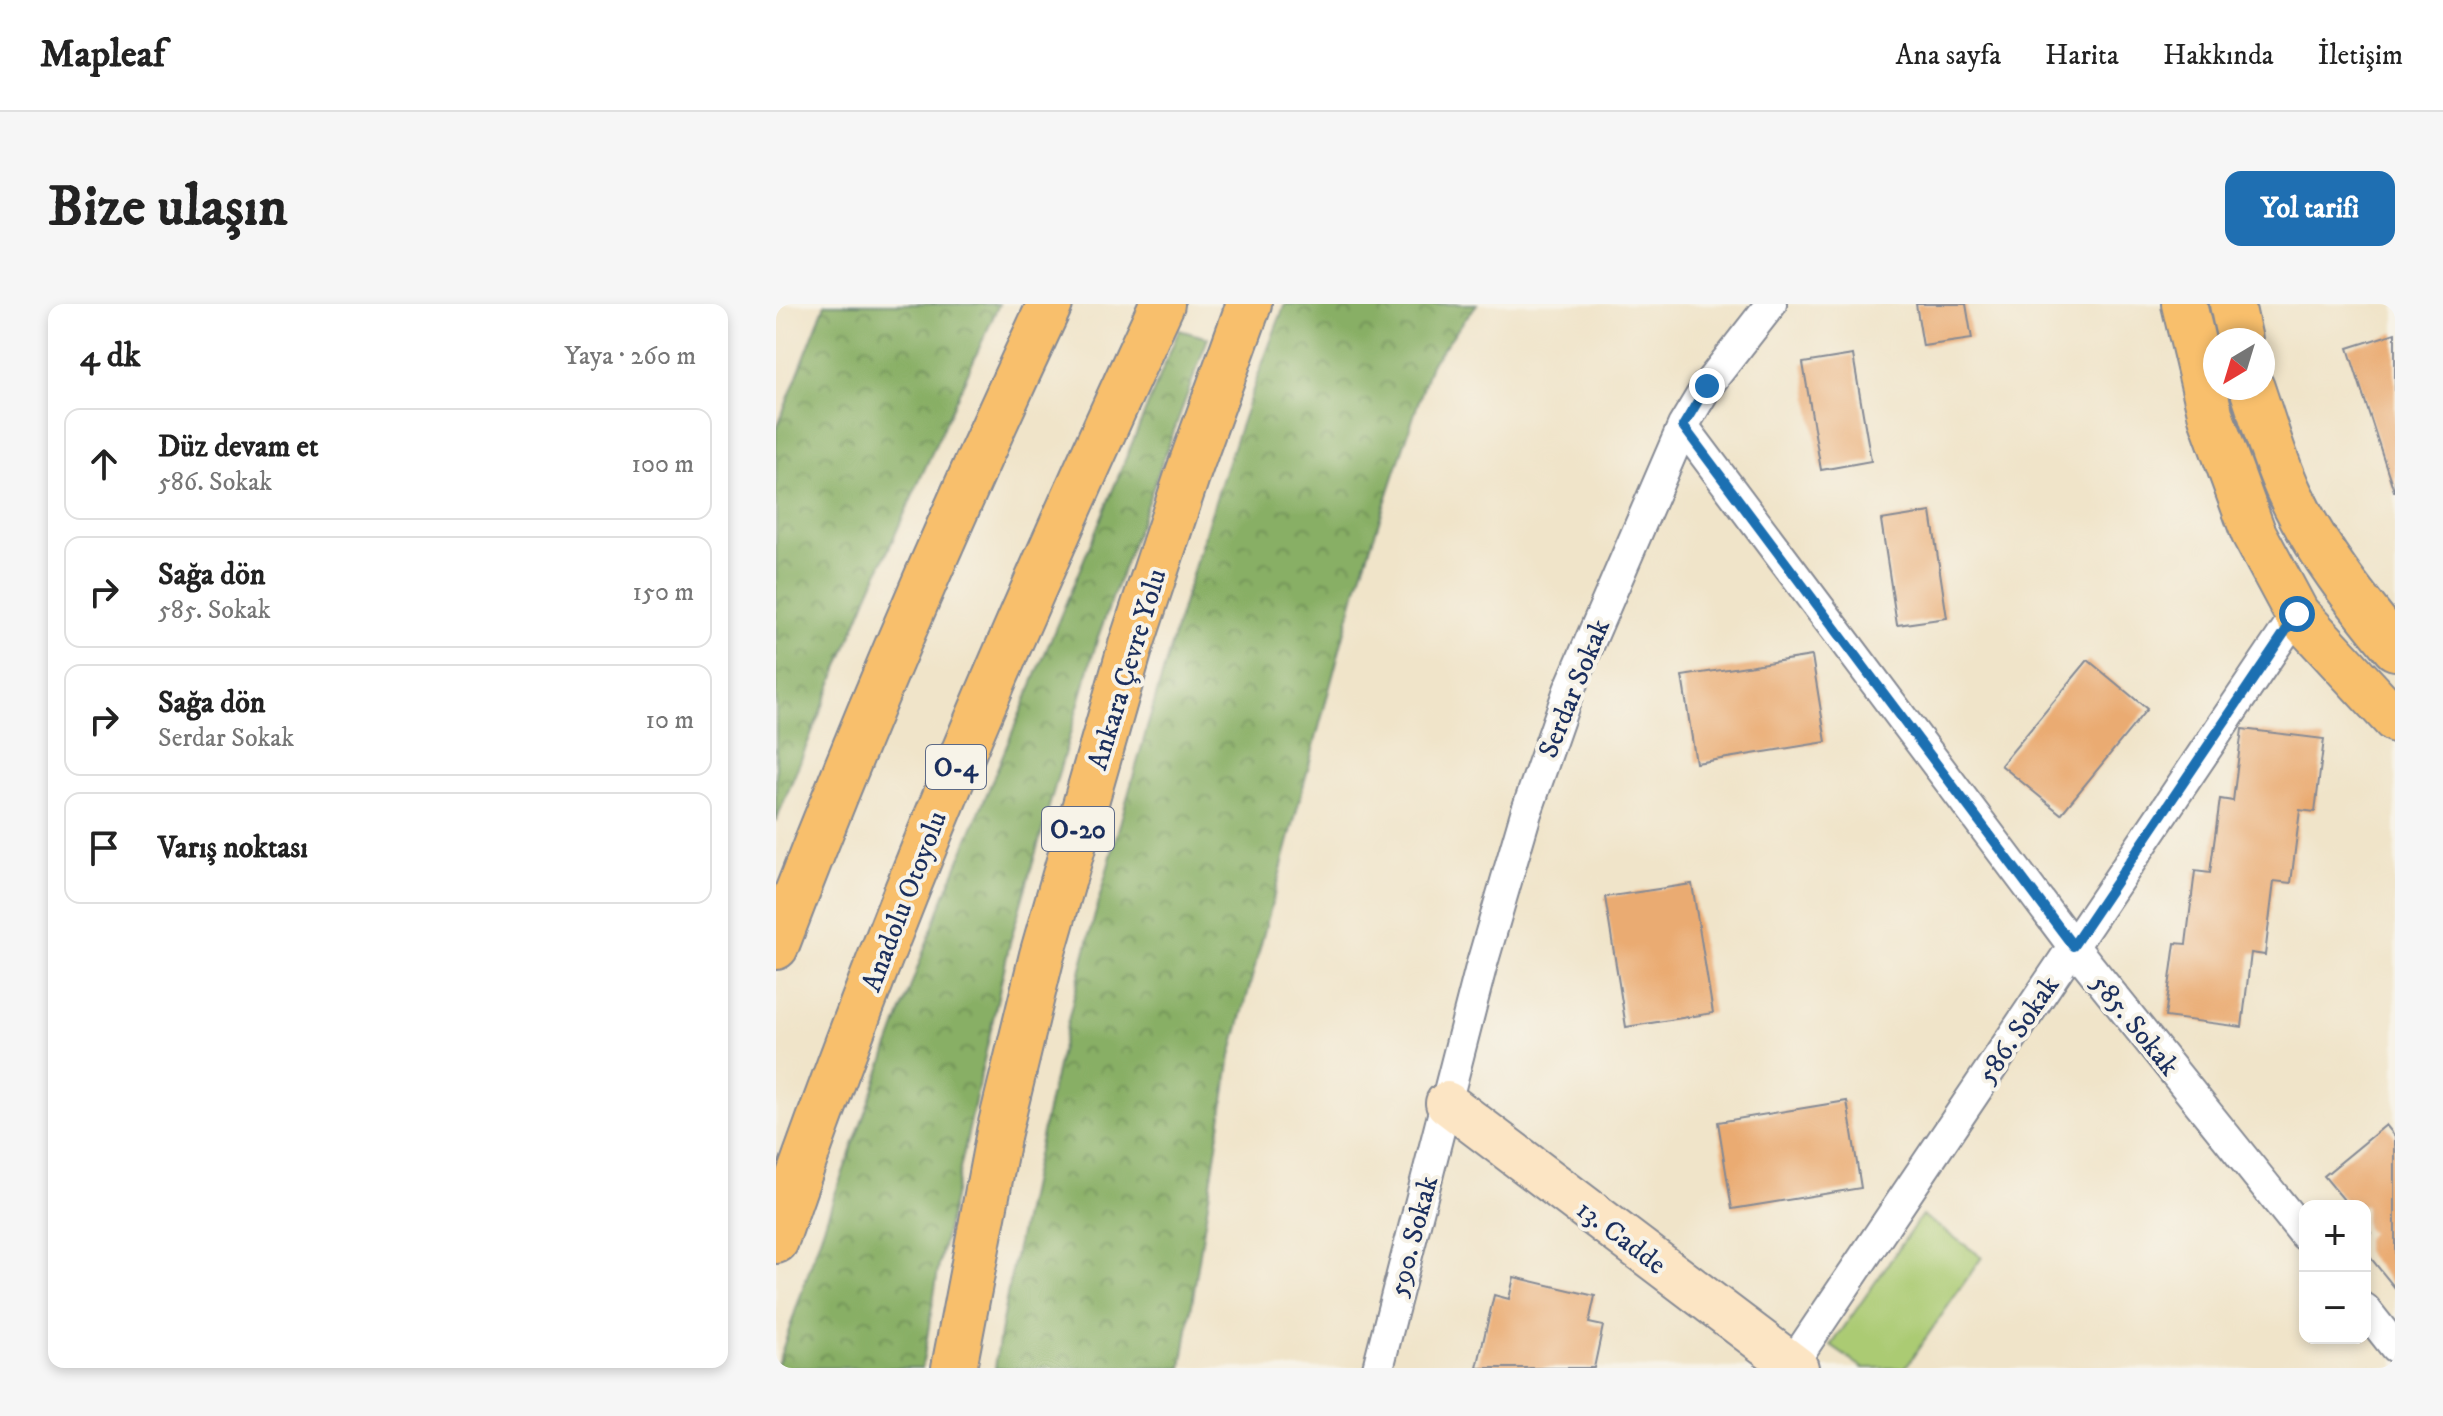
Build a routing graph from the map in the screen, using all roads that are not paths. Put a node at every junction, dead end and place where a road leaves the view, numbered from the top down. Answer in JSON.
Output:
{"nodes":[{"id":1,"x":1050,"y":304,"type":"edge"},
{"id":2,"x":1162,"y":304,"type":"edge"},
{"id":3,"x":1249,"y":304,"type":"edge"},
{"id":4,"x":1771,"y":304,"type":"edge"},
{"id":5,"x":2184,"y":304,"type":"edge"},
{"id":6,"x":2232,"y":304,"type":"edge"},
{"id":7,"x":2237,"y":328,"type":"edge"},
{"id":8,"x":2256,"y":400,"type":"edge"},
{"id":9,"x":1683,"y":426,"type":"junction"},
{"id":10,"x":2297,"y":614,"type":"junction"},
{"id":11,"x":2395,"y":648,"type":"edge"},
{"id":12,"x":2395,"y":720,"type":"edge"},
{"id":13,"x":2073,"y":946,"type":"junction"},
{"id":14,"x":776,"y":947,"type":"edge"},
{"id":15,"x":1447,"y":1103,"type":"junction"},
{"id":16,"x":2299,"y":1228,"type":"edge"},
{"id":17,"x":776,"y":1241,"type":"edge"},
{"id":18,"x":2371,"y":1317,"type":"edge"},
{"id":19,"x":2395,"y":1347,"type":"edge"},
{"id":20,"x":1794,"y":1366,"type":"edge"},
{"id":21,"x":954,"y":1368,"type":"edge"},
{"id":22,"x":1378,"y":1368,"type":"edge"}],
"edges":[{"from":1,"to":14,"type":"main road"},
{"from":2,"to":17,"type":"main road","name":"Anadolu Otoyolu","number":"O-4"},
{"from":3,"to":21,"type":"main road","name":"Ankara Çevre Yolu","number":"O-20"},
{"from":4,"to":9,"type":"street","name":"Serdar Sokak"},
{"from":5,"to":10,"type":"main road"},
{"from":6,"to":7,"type":"main road"},
{"from":8,"to":11,"type":"main road"},
{"from":9,"to":13,"type":"street","name":"585. Sokak"},
{"from":9,"to":15,"type":"street","name":"Serdar Sokak"},
{"from":10,"to":12,"type":"main road"},
{"from":10,"to":13,"type":"street","name":"586. Sokak"},
{"from":13,"to":16,"type":"street","name":"585. Sokak"},
{"from":13,"to":20,"type":"street","name":"586. Sokak"},
{"from":15,"to":20,"type":"street","name":"13. Cadde"},
{"from":15,"to":22,"type":"street","name":"590. Sokak"},
{"from":18,"to":19,"type":"street"}]}
